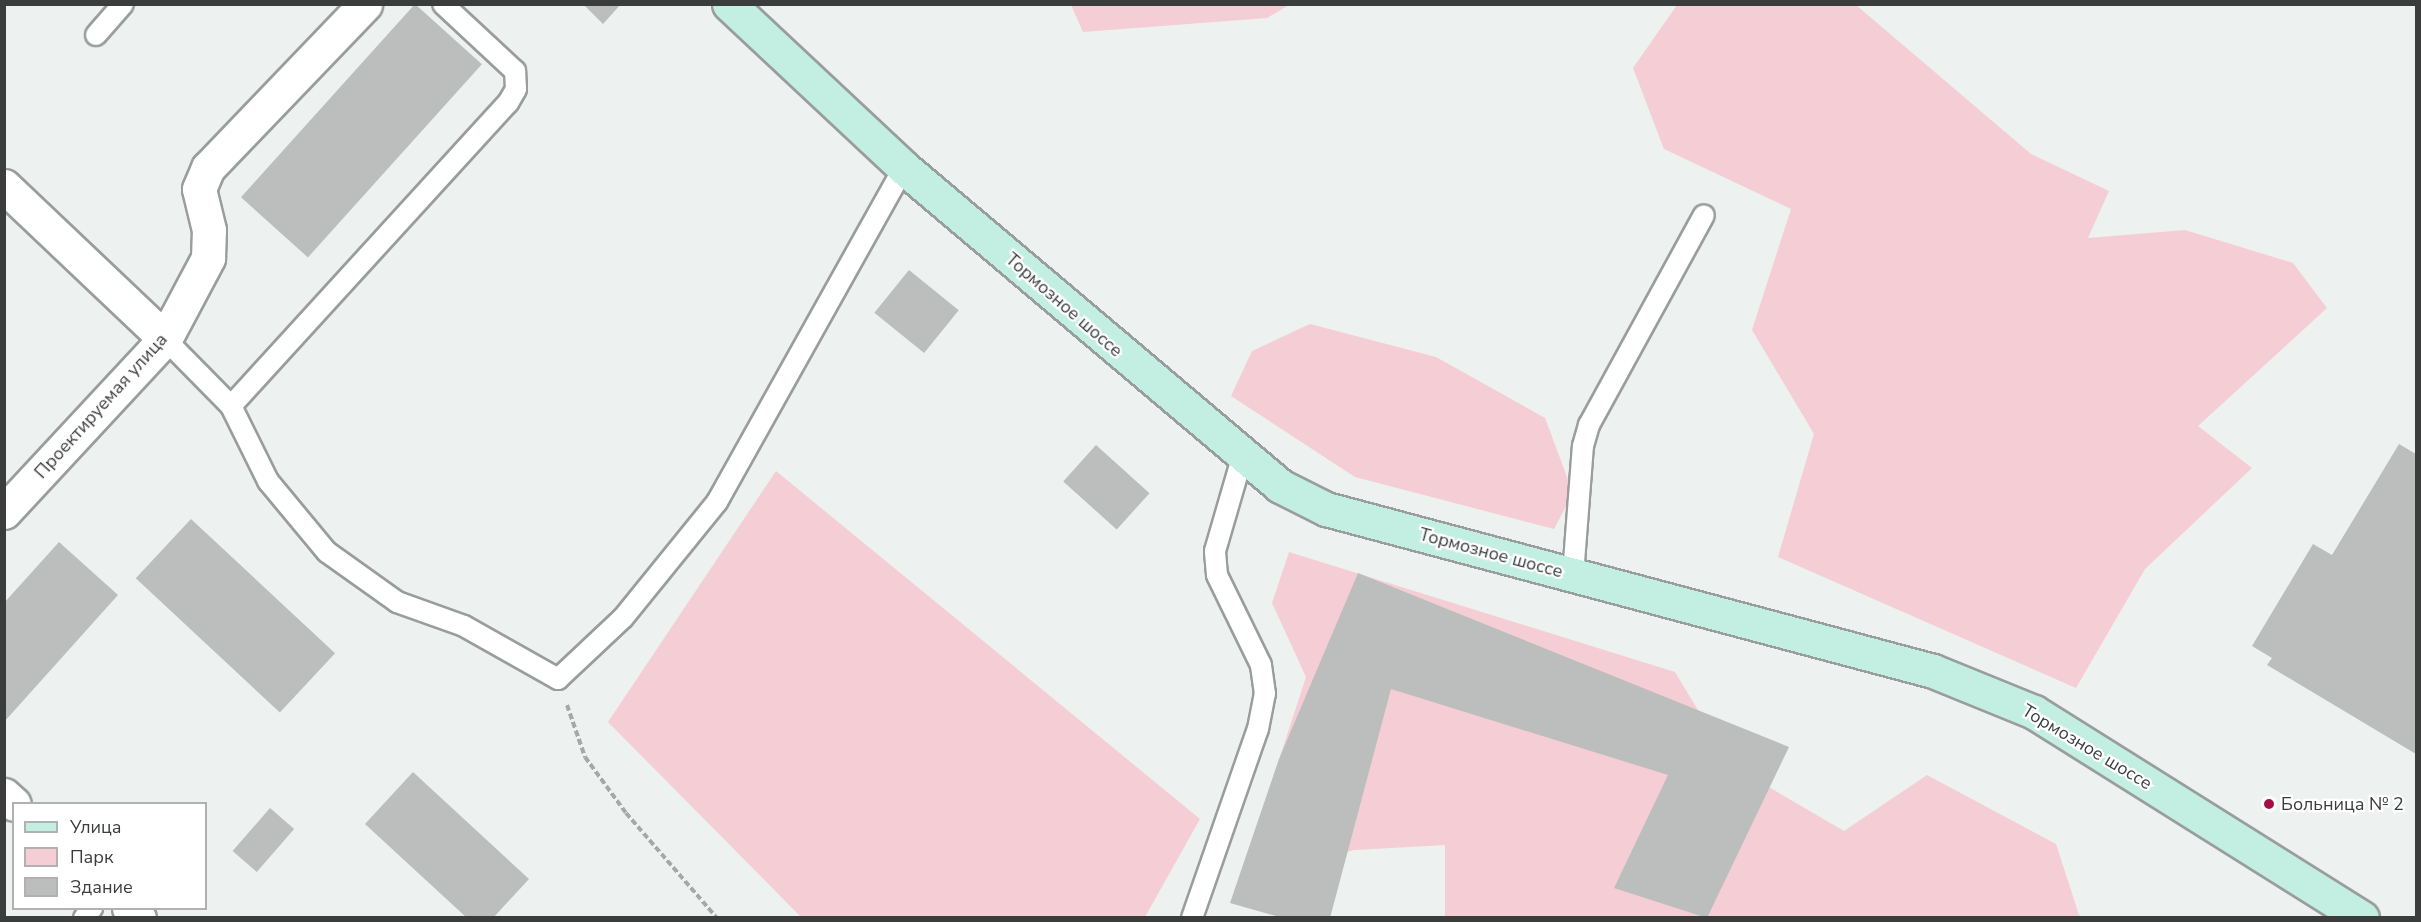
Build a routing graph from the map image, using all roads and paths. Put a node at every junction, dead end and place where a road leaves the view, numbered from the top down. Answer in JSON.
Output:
{"nodes":[{"id":1,"x":123,"y":4,"type":"edge"},
{"id":2,"x":365,"y":4,"type":"edge"},
{"id":3,"x":444,"y":4,"type":"edge"},
{"id":4,"x":729,"y":4,"type":"edge"},
{"id":5,"x":96,"y":35,"type":"dead end"},
{"id":6,"x":904,"y":168,"type":"junction"},
{"id":7,"x":4,"y":186,"type":"edge"},
{"id":8,"x":1704,"y":215,"type":"dead end"},
{"id":9,"x":165,"y":339,"type":"junction"},
{"id":10,"x":231,"y":406,"type":"junction"},
{"id":11,"x":1242,"y":458,"type":"junction"},
{"id":12,"x":4,"y":512,"type":"edge"},
{"id":13,"x":1573,"y":575,"type":"junction"},
{"id":14,"x":558,"y":679,"type":"junction"},
{"id":15,"x":717,"y":918,"type":"edge"},
{"id":16,"x":1192,"y":918,"type":"edge"},
{"id":17,"x":2362,"y":918,"type":"edge"}],
"edges":[{"from":1,"to":5,"type":"lane"},
{"from":2,"to":9,"type":"street","name":"Проектируемая улица"},
{"from":3,"to":10,"type":"lane"},
{"from":4,"to":6,"type":"street","name":"Тормозное шоссе"},
{"from":6,"to":11,"type":"street","name":"Тормозное шоссе"},
{"from":6,"to":14,"type":"lane"},
{"from":7,"to":9,"type":"street"},
{"from":8,"to":13,"type":"lane"},
{"from":9,"to":10,"type":"lane"},
{"from":9,"to":12,"type":"street","name":"Проектируемая улица"},
{"from":10,"to":14,"type":"lane"},
{"from":11,"to":13,"type":"street","name":"Тормозное шоссе"},
{"from":11,"to":16,"type":"lane"},
{"from":13,"to":17,"type":"street","name":"Тормозное шоссе"},
{"from":14,"to":15,"type":"path"}]}
